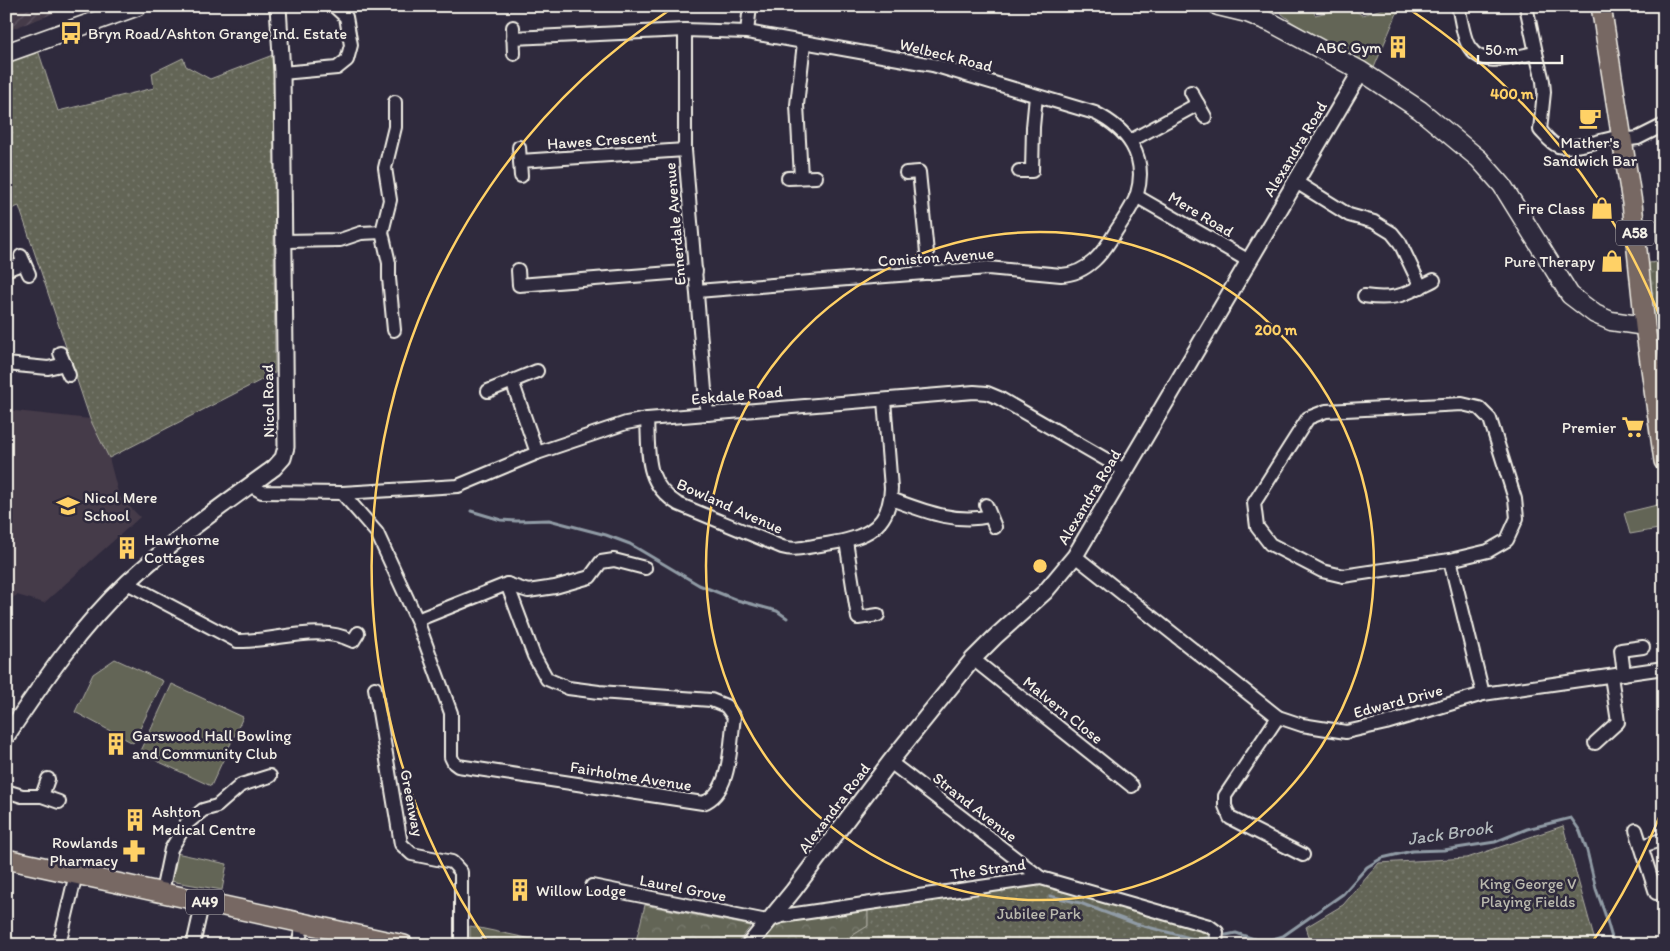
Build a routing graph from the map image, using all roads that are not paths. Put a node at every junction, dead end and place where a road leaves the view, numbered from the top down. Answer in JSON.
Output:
{"nodes":[{"id":1,"x":138,"y":6,"type":"edge"},
{"id":2,"x":278,"y":6,"type":"edge"},
{"id":3,"x":334,"y":6,"type":"edge"},
{"id":4,"x":750,"y":6,"type":"edge"},
{"id":5,"x":1218,"y":6,"type":"edge"},
{"id":6,"x":1267,"y":6,"type":"edge"},
{"id":7,"x":1458,"y":6,"type":"edge"},
{"id":8,"x":1526,"y":6,"type":"edge"},
{"id":9,"x":1601,"y":6,"type":"edge"},
{"id":10,"x":1272,"y":23,"type":"junction"},
{"id":11,"x":685,"y":30,"type":"junction"},
{"id":12,"x":747,"y":32,"type":"junction"},
{"id":13,"x":804,"y":43,"type":"junction"},
{"id":14,"x":1536,"y":53,"type":"junction"},
{"id":15,"x":6,"y":54,"type":"edge"},
{"id":16,"x":514,"y":54,"type":"dead end"},
{"id":17,"x":1362,"y":71,"type":"junction"},
{"id":18,"x":282,"y":73,"type":"junction"},
{"id":19,"x":1191,"y":92,"type":"dead end"},
{"id":20,"x":1036,"y":96,"type":"junction"},
{"id":21,"x":395,"y":100,"type":"dead end"},
{"id":22,"x":1198,"y":104,"type":"junction"},
{"id":23,"x":1205,"y":117,"type":"dead end"},
{"id":24,"x":1664,"y":125,"type":"edge"},
{"id":25,"x":1622,"y":138,"type":"junction"},
{"id":26,"x":1130,"y":141,"type":"junction"},
{"id":27,"x":519,"y":147,"type":"dead end"},
{"id":28,"x":685,"y":150,"type":"junction"},
{"id":29,"x":520,"y":161,"type":"junction"},
{"id":30,"x":1019,"y":171,"type":"dead end"},
{"id":31,"x":906,"y":173,"type":"dead end"},
{"id":32,"x":521,"y":176,"type":"dead end"},
{"id":33,"x":801,"y":177,"type":"junction"},
{"id":34,"x":816,"y":177,"type":"dead end"},
{"id":35,"x":788,"y":178,"type":"dead end"},
{"id":36,"x":1296,"y":182,"type":"junction"},
{"id":37,"x":1136,"y":196,"type":"junction"},
{"id":38,"x":382,"y":232,"type":"junction"},
{"id":39,"x":284,"y":241,"type":"junction"},
{"id":40,"x":1249,"y":261,"type":"junction"},
{"id":41,"x":24,"y":264,"type":"dead end"},
{"id":42,"x":6,"y":270,"type":"edge"},
{"id":43,"x":518,"y":270,"type":"dead end"},
{"id":44,"x":696,"y":271,"type":"junction"},
{"id":45,"x":928,"y":273,"type":"junction"},
{"id":46,"x":1434,"y":280,"type":"dead end"},
{"id":47,"x":1421,"y":287,"type":"junction"},
{"id":48,"x":697,"y":291,"type":"junction"},
{"id":49,"x":1364,"y":296,"type":"dead end"},
{"id":50,"x":1645,"y":326,"type":"junction"},
{"id":51,"x":395,"y":332,"type":"dead end"},
{"id":52,"x":6,"y":364,"type":"edge"},
{"id":53,"x":65,"y":364,"type":"dead end"},
{"id":54,"x":537,"y":371,"type":"dead end"},
{"id":55,"x":1658,"y":378,"type":"edge"},
{"id":56,"x":512,"y":382,"type":"junction"},
{"id":57,"x":488,"y":391,"type":"dead end"},
{"id":58,"x":884,"y":400,"type":"junction"},
{"id":59,"x":706,"y":414,"type":"junction"},
{"id":60,"x":647,"y":419,"type":"junction"},
{"id":61,"x":537,"y":453,"type":"junction"},
{"id":62,"x":1664,"y":461,"type":"edge"},
{"id":63,"x":1126,"y":471,"type":"junction"},
{"id":64,"x":250,"y":485,"type":"junction"},
{"id":65,"x":342,"y":493,"type":"junction"},
{"id":66,"x":891,"y":499,"type":"junction"},
{"id":67,"x":990,"y":516,"type":"dead end"},
{"id":68,"x":846,"y":541,"type":"junction"},
{"id":69,"x":1075,"y":556,"type":"junction"},
{"id":70,"x":1450,"y":560,"type":"junction"},
{"id":71,"x":636,"y":570,"type":"dead end"},
{"id":72,"x":127,"y":583,"type":"junction"},
{"id":73,"x":507,"y":584,"type":"junction"},
{"id":74,"x":878,"y":615,"type":"dead end"},
{"id":75,"x":417,"y":620,"type":"junction"},
{"id":76,"x":358,"y":633,"type":"dead end"},
{"id":77,"x":1643,"y":647,"type":"dead end"},
{"id":78,"x":973,"y":659,"type":"junction"},
{"id":79,"x":1664,"y":668,"type":"edge"},
{"id":80,"x":1624,"y":674,"type":"junction"},
{"id":81,"x":1611,"y":676,"type":"junction"},
{"id":82,"x":375,"y":688,"type":"dead end"},
{"id":83,"x":1483,"y":694,"type":"junction"},
{"id":84,"x":1278,"y":717,"type":"junction"},
{"id":85,"x":6,"y":737,"type":"edge"},
{"id":86,"x":1595,"y":743,"type":"dead end"},
{"id":87,"x":890,"y":762,"type":"junction"},
{"id":88,"x":270,"y":776,"type":"dead end"},
{"id":89,"x":48,"y":779,"type":"dead end"},
{"id":90,"x":1132,"y":787,"type":"dead end"},
{"id":91,"x":6,"y":792,"type":"edge"},
{"id":92,"x":42,"y":796,"type":"junction"},
{"id":93,"x":59,"y":802,"type":"dead end"},
{"id":94,"x":1636,"y":830,"type":"dead end"},
{"id":95,"x":1664,"y":839,"type":"edge"},
{"id":96,"x":1642,"y":846,"type":"junction"},
{"id":97,"x":1303,"y":855,"type":"dead end"},
{"id":98,"x":6,"y":859,"type":"edge"},
{"id":99,"x":76,"y":874,"type":"junction"},
{"id":100,"x":1041,"y":878,"type":"junction"},
{"id":101,"x":592,"y":886,"type":"dead end"},
{"id":102,"x":162,"y":892,"type":"junction"},
{"id":103,"x":1656,"y":893,"type":"dead end"},
{"id":104,"x":202,"y":901,"type":"junction"},
{"id":105,"x":767,"y":921,"type":"junction"},
{"id":106,"x":303,"y":923,"type":"junction"},
{"id":107,"x":59,"y":945,"type":"edge"},
{"id":108,"x":193,"y":945,"type":"edge"},
{"id":109,"x":298,"y":945,"type":"edge"},
{"id":110,"x":404,"y":945,"type":"edge"},
{"id":111,"x":461,"y":945,"type":"edge"},
{"id":112,"x":749,"y":945,"type":"edge"},
{"id":113,"x":1216,"y":945,"type":"edge"}],
"edges":[{"from":1,"to":15,"type":"main road"},
{"from":2,"to":18,"type":"street","name":"Nicol Road"},
{"from":3,"to":18,"type":"street"},
{"from":4,"to":12,"type":"street"},
{"from":5,"to":10,"type":"main road"},
{"from":6,"to":10,"type":"main road"},
{"from":7,"to":14,"type":"street"},
{"from":8,"to":14,"type":"street"},
{"from":9,"to":25,"type":"main road","number":"A58"},
{"from":10,"to":17,"type":"main road"},
{"from":11,"to":12,"type":"street","name":"Welbeck Road"},
{"from":11,"to":16,"type":"street","name":"Welbeck Road"},
{"from":11,"to":28,"type":"street","name":"Ennerdale Avenue"},
{"from":12,"to":13,"type":"street","name":"Welbeck Road"},
{"from":13,"to":20,"type":"street","name":"Welbeck Road"},
{"from":13,"to":33,"type":"street"},
{"from":14,"to":25,"type":"street"},
{"from":17,"to":36,"type":"street","name":"Alexandra Road"},
{"from":17,"to":50,"type":"main road"},
{"from":18,"to":39,"type":"street","name":"Nicol Road"},
{"from":19,"to":22,"type":"street"},
{"from":20,"to":26,"type":"street","name":"Welbeck Road"},
{"from":20,"to":30,"type":"street"},
{"from":21,"to":38,"type":"street"},
{"from":22,"to":23,"type":"street"},
{"from":22,"to":26,"type":"street"},
{"from":24,"to":25,"type":"street"},
{"from":25,"to":50,"type":"main road","number":"A58"},
{"from":26,"to":37,"type":"street","name":"Welbeck Road"},
{"from":27,"to":29,"type":"street"},
{"from":28,"to":29,"type":"street","name":"Hawes Crescent"},
{"from":28,"to":44,"type":"street","name":"Ennerdale Avenue"},
{"from":29,"to":32,"type":"street"},
{"from":31,"to":45,"type":"street"},
{"from":33,"to":34,"type":"street"},
{"from":33,"to":35,"type":"street"},
{"from":36,"to":40,"type":"street","name":"Alexandra Road"},
{"from":36,"to":47,"type":"street"},
{"from":37,"to":40,"type":"street","name":"Mere Road"},
{"from":37,"to":45,"type":"street","name":"Coniston Avenue"},
{"from":38,"to":39,"type":"street"},
{"from":38,"to":51,"type":"street"},
{"from":39,"to":64,"type":"street","name":"Nicol Road"},
{"from":40,"to":63,"type":"street","name":"Alexandra Road"},
{"from":41,"to":42,"type":"street"},
{"from":43,"to":44,"type":"street"},
{"from":44,"to":48,"type":"street","name":"Ennerdale Avenue"},
{"from":45,"to":48,"type":"street","name":"Coniston Avenue"},
{"from":46,"to":47,"type":"street"},
{"from":47,"to":49,"type":"street"},
{"from":48,"to":59,"type":"street","name":"Ennerdale Avenue"},
{"from":50,"to":55,"type":"main road","number":"A58"},
{"from":52,"to":53,"type":"street"},
{"from":54,"to":56,"type":"street"},
{"from":55,"to":62,"type":"main road","number":"A58"},
{"from":56,"to":57,"type":"street"},
{"from":56,"to":61,"type":"street"},
{"from":58,"to":59,"type":"street","name":"Eskdale Road"},
{"from":58,"to":63,"type":"street","name":"Eskdale Road"},
{"from":58,"to":66,"type":"street","name":"Bowland Avenue"},
{"from":59,"to":60,"type":"street","name":"Eskdale Road"},
{"from":60,"to":61,"type":"street","name":"Eskdale Road"},
{"from":60,"to":68,"type":"street","name":"Bowland Avenue"},
{"from":61,"to":65,"type":"street","name":"Eskdale Road"},
{"from":63,"to":69,"type":"street","name":"Alexandra Road"},
{"from":64,"to":65,"type":"street","name":"Eskdale Road"},
{"from":64,"to":72,"type":"street","name":"Nicol Road"},
{"from":65,"to":75,"type":"street","name":"Fairholme Avenue"},
{"from":66,"to":67,"type":"street"},
{"from":66,"to":68,"type":"street","name":"Bowland Avenue"},
{"from":68,"to":74,"type":"street"},
{"from":69,"to":78,"type":"street","name":"Alexandra Road"},
{"from":69,"to":84,"type":"street","name":"Edward Drive"},
{"from":70,"to":70,"type":"street"},
{"from":70,"to":83,"type":"street"},
{"from":71,"to":73,"type":"street"},
{"from":72,"to":76,"type":"street"},
{"from":72,"to":85,"type":"street","name":"Nicol Road"},
{"from":73,"to":75,"type":"street"},
{"from":73,"to":75,"type":"street","name":"Fairholme Avenue"},
{"from":77,"to":80,"type":"street"},
{"from":78,"to":87,"type":"street","name":"Alexandra Road"},
{"from":78,"to":90,"type":"street","name":"Malvern Close"},
{"from":79,"to":80,"type":"street","name":"Edward Drive"},
{"from":80,"to":81,"type":"street","name":"Edward Drive"},
{"from":81,"to":83,"type":"street","name":"Edward Drive"},
{"from":81,"to":86,"type":"street"},
{"from":82,"to":111,"type":"street","name":"Greenway"},
{"from":83,"to":84,"type":"street","name":"Edward Drive"},
{"from":84,"to":97,"type":"street"},
{"from":87,"to":100,"type":"street","name":"Strand Avenue"},
{"from":87,"to":105,"type":"street","name":"Alexandra Road"},
{"from":88,"to":102,"type":"street"},
{"from":89,"to":92,"type":"street"},
{"from":91,"to":92,"type":"street"},
{"from":92,"to":93,"type":"street"},
{"from":94,"to":96,"type":"street"},
{"from":95,"to":96,"type":"street"},
{"from":96,"to":103,"type":"street"},
{"from":98,"to":99,"type":"main road","number":"A49"},
{"from":99,"to":102,"type":"main road","number":"A49"},
{"from":99,"to":107,"type":"street"},
{"from":100,"to":105,"type":"street","name":"The Strand"},
{"from":100,"to":113,"type":"street","name":"The Strand"},
{"from":101,"to":105,"type":"street","name":"Laurel Grove"},
{"from":102,"to":104,"type":"main road","number":"A49"},
{"from":104,"to":106,"type":"main road","number":"A49"},
{"from":104,"to":108,"type":"street"},
{"from":105,"to":112,"type":"street","name":"Alexandra Road"},
{"from":106,"to":109,"type":"street"},
{"from":106,"to":110,"type":"main road","number":"A49"}]}
